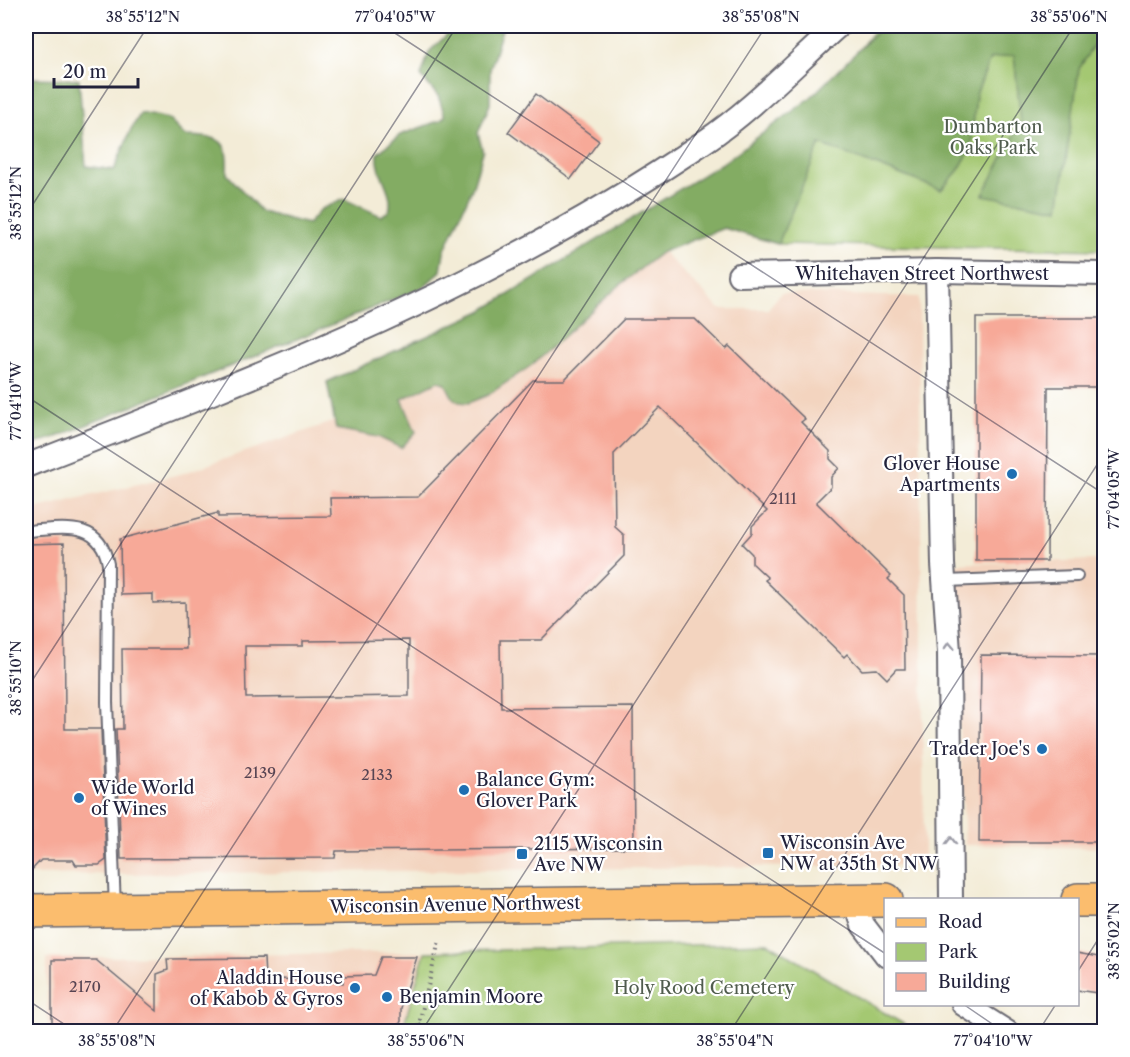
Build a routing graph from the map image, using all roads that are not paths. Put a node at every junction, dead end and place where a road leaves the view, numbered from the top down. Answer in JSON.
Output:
{"nodes":[{"id":1,"x":838,"y":26,"type":"edge"},
{"id":2,"x":938,"y":271,"type":"junction"},
{"id":3,"x":1104,"y":274,"type":"edge"},
{"id":4,"x":739,"y":275,"type":"dead end"},
{"id":5,"x":26,"y":466,"type":"edge"},
{"id":6,"x":26,"y":531,"type":"edge"},
{"id":7,"x":944,"y":572,"type":"junction"},
{"id":8,"x":1077,"y":576,"type":"dead end"},
{"id":9,"x":951,"y":898,"type":"edge"},
{"id":10,"x":870,"y":900,"type":"edge"},
{"id":11,"x":1079,"y":900,"type":"edge"},
{"id":12,"x":1104,"y":900,"type":"edge"},
{"id":13,"x":26,"y":910,"type":"edge"},
{"id":14,"x":115,"y":910,"type":"junction"},
{"id":15,"x":884,"y":954,"type":"edge"},
{"id":16,"x":965,"y":1006,"type":"edge"},
{"id":17,"x":1007,"y":1032,"type":"edge"}],
"edges":[{"from":1,"to":5,"type":"street"},
{"from":2,"to":3,"type":"street","name":"Whitehaven Street Northwest"},
{"from":2,"to":4,"type":"street","name":"Whitehaven Street Northwest"},
{"from":2,"to":7,"type":"street"},
{"from":6,"to":14,"type":"lane"},
{"from":7,"to":8,"type":"lane"},
{"from":9,"to":7,"type":"street","one_way":true},
{"from":10,"to":14,"type":"main road","name":"Wisconsin Avenue Northwest"},
{"from":10,"to":15,"type":"street"},
{"from":11,"to":12,"type":"main road"},
{"from":13,"to":14,"type":"main road","name":"Wisconsin Avenue Northwest"},
{"from":16,"to":17,"type":"street"}]}
